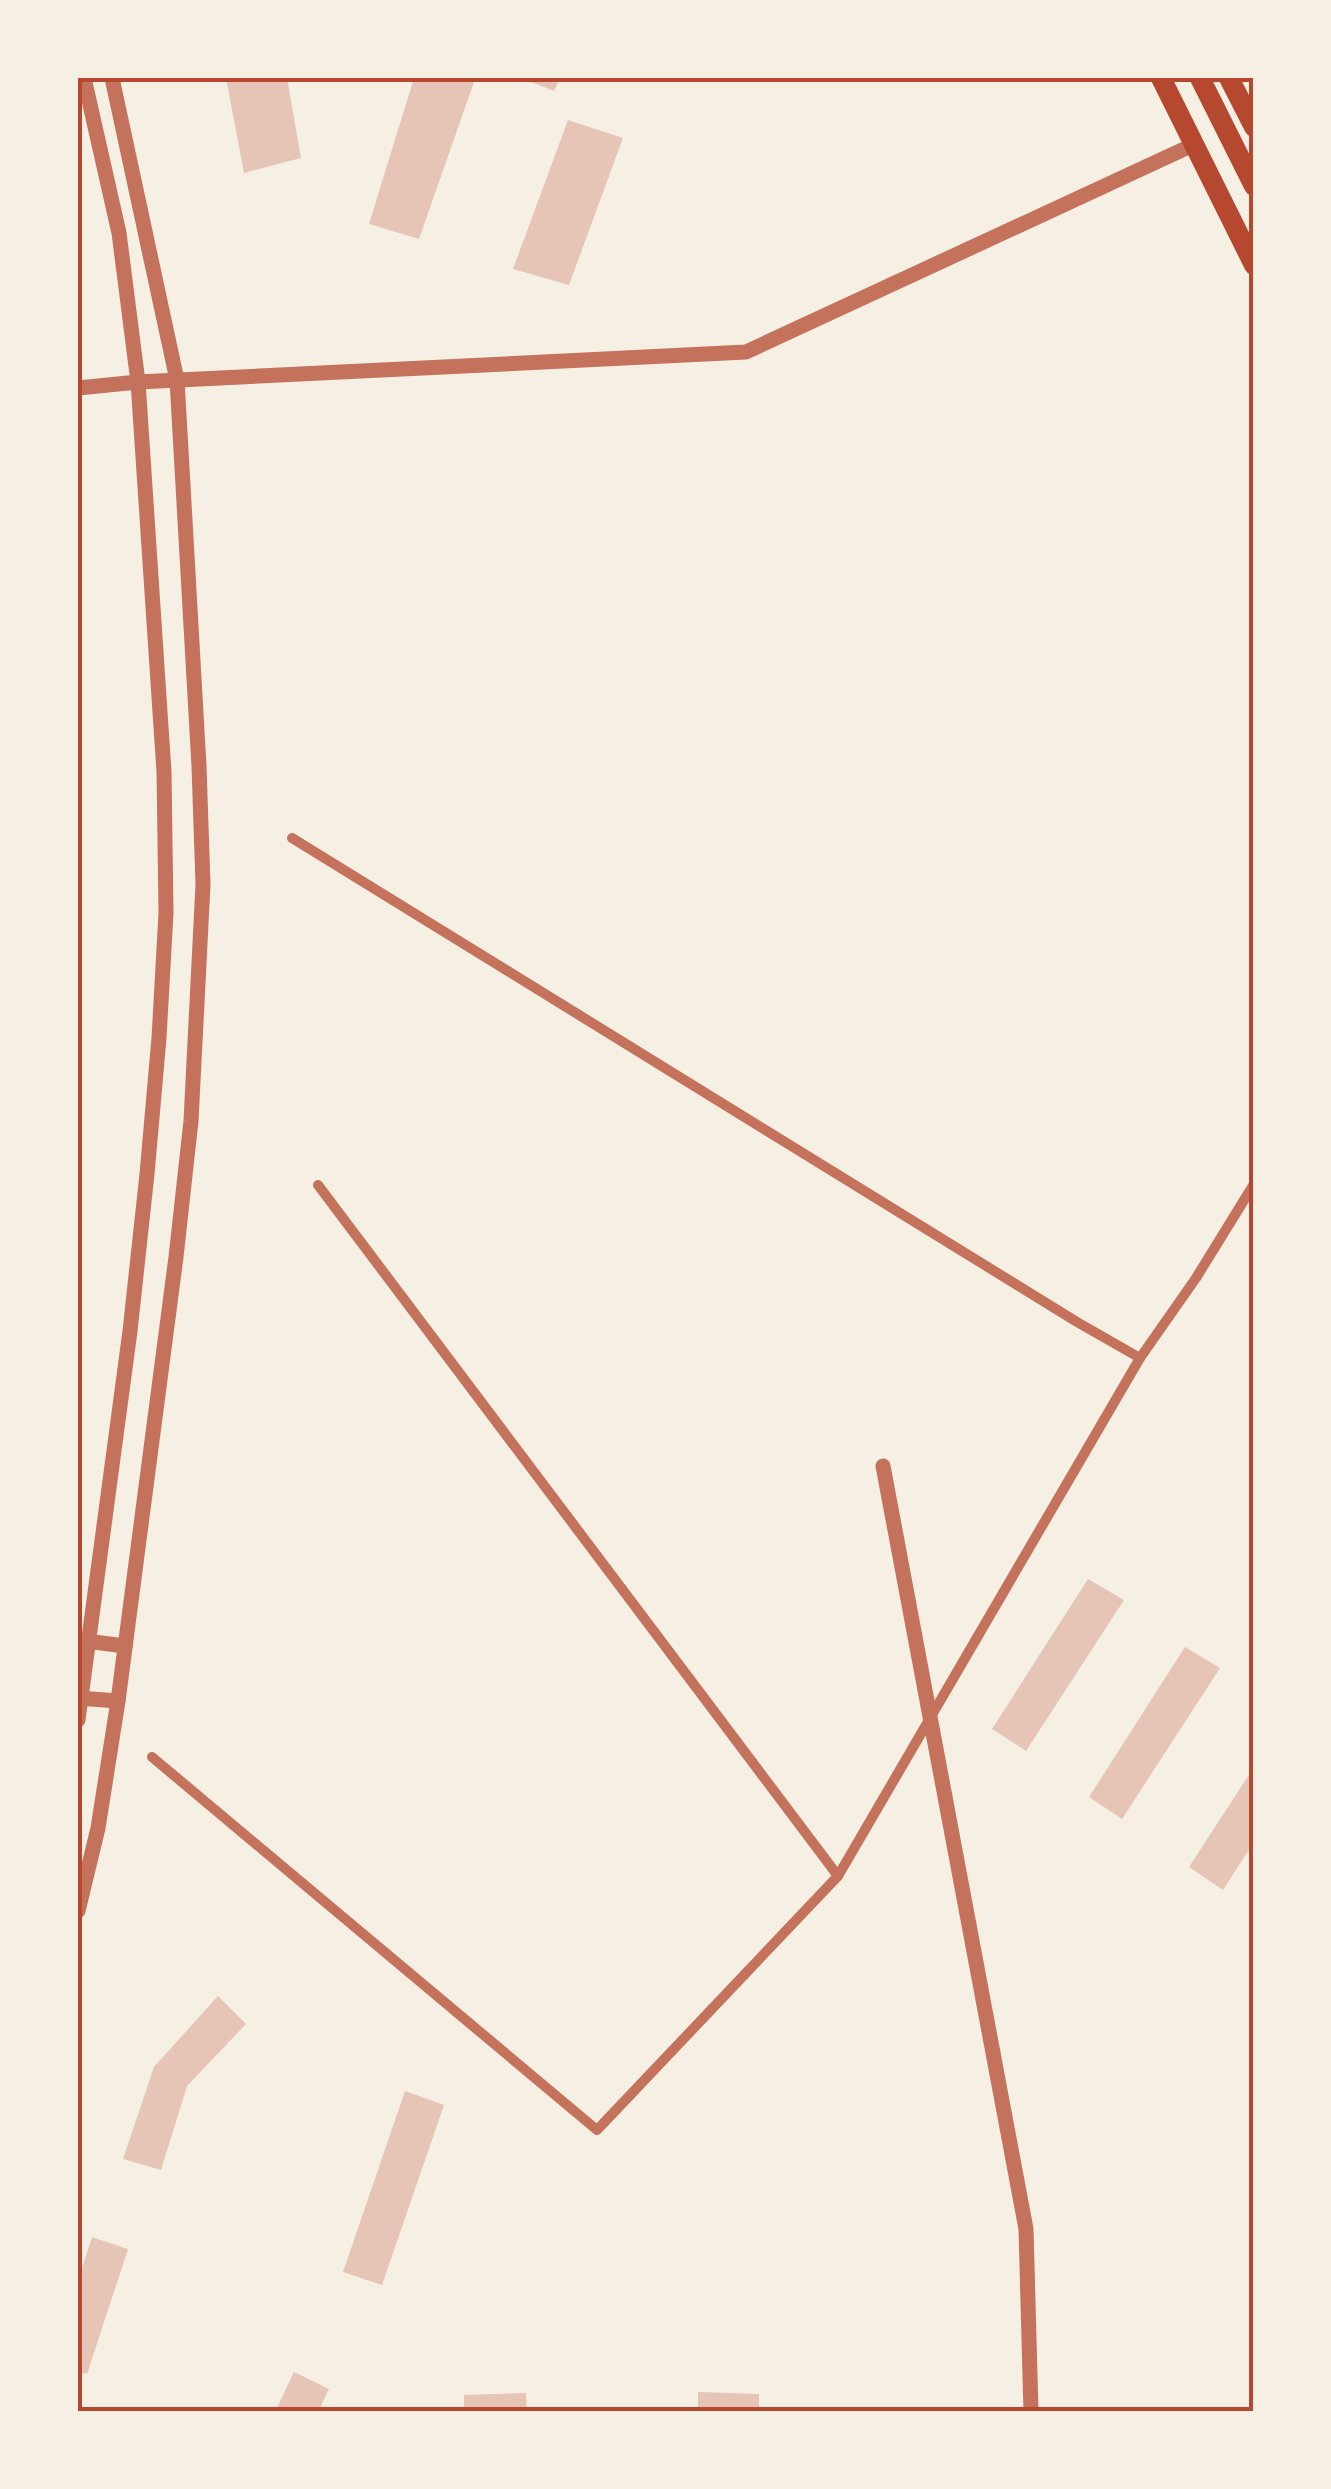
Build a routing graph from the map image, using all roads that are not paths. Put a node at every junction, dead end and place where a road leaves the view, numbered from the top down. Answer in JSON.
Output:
{"nodes":[{"id":1,"x":84,"y":78,"type":"edge"},
{"id":2,"x":112,"y":78,"type":"edge"},
{"id":3,"x":1161,"y":78,"type":"edge"},
{"id":4,"x":1200,"y":78,"type":"edge"},
{"id":5,"x":1229,"y":78,"type":"edge"},
{"id":6,"x":1254,"y":127,"type":"edge"},
{"id":7,"x":1195,"y":144,"type":"junction"},
{"id":8,"x":1254,"y":186,"type":"edge"},
{"id":9,"x":1254,"y":265,"type":"edge"},
{"id":10,"x":177,"y":380,"type":"junction"},
{"id":11,"x":138,"y":382,"type":"junction"},
{"id":12,"x":78,"y":388,"type":"edge"},
{"id":13,"x":292,"y":838,"type":"dead end"},
{"id":14,"x":1254,"y":1184,"type":"edge"},
{"id":15,"x":318,"y":1185,"type":"dead end"},
{"id":16,"x":1140,"y":1358,"type":"junction"},
{"id":17,"x":883,"y":1466,"type":"dead end"},
{"id":18,"x":83,"y":1641,"type":"edge"},
{"id":19,"x":125,"y":1646,"type":"junction"},
{"id":20,"x":79,"y":1698,"type":"edge"},
{"id":21,"x":118,"y":1701,"type":"junction"},
{"id":22,"x":78,"y":1720,"type":"edge"},
{"id":23,"x":152,"y":1757,"type":"dead end"},
{"id":24,"x":838,"y":1876,"type":"junction"},
{"id":25,"x":78,"y":1911,"type":"edge"},
{"id":26,"x":1031,"y":2412,"type":"edge"}],
"edges":[{"from":1,"to":11,"type":"street"},
{"from":2,"to":10,"type":"street"},
{"from":3,"to":7,"type":"highway"},
{"from":4,"to":8,"type":"highway"},
{"from":5,"to":6,"type":"highway"},
{"from":7,"to":9,"type":"highway"},
{"from":7,"to":10,"type":"street"},
{"from":10,"to":11,"type":"street"},
{"from":10,"to":19,"type":"street"},
{"from":11,"to":12,"type":"street"},
{"from":11,"to":18,"type":"street"},
{"from":13,"to":16,"type":"street"},
{"from":14,"to":16,"type":"street"},
{"from":15,"to":24,"type":"street"},
{"from":16,"to":24,"type":"street"},
{"from":17,"to":26,"type":"street"},
{"from":18,"to":19,"type":"street"},
{"from":18,"to":20,"type":"street"},
{"from":19,"to":21,"type":"street"},
{"from":20,"to":21,"type":"street"},
{"from":20,"to":22,"type":"street"},
{"from":21,"to":25,"type":"street"},
{"from":23,"to":24,"type":"street"}]}
